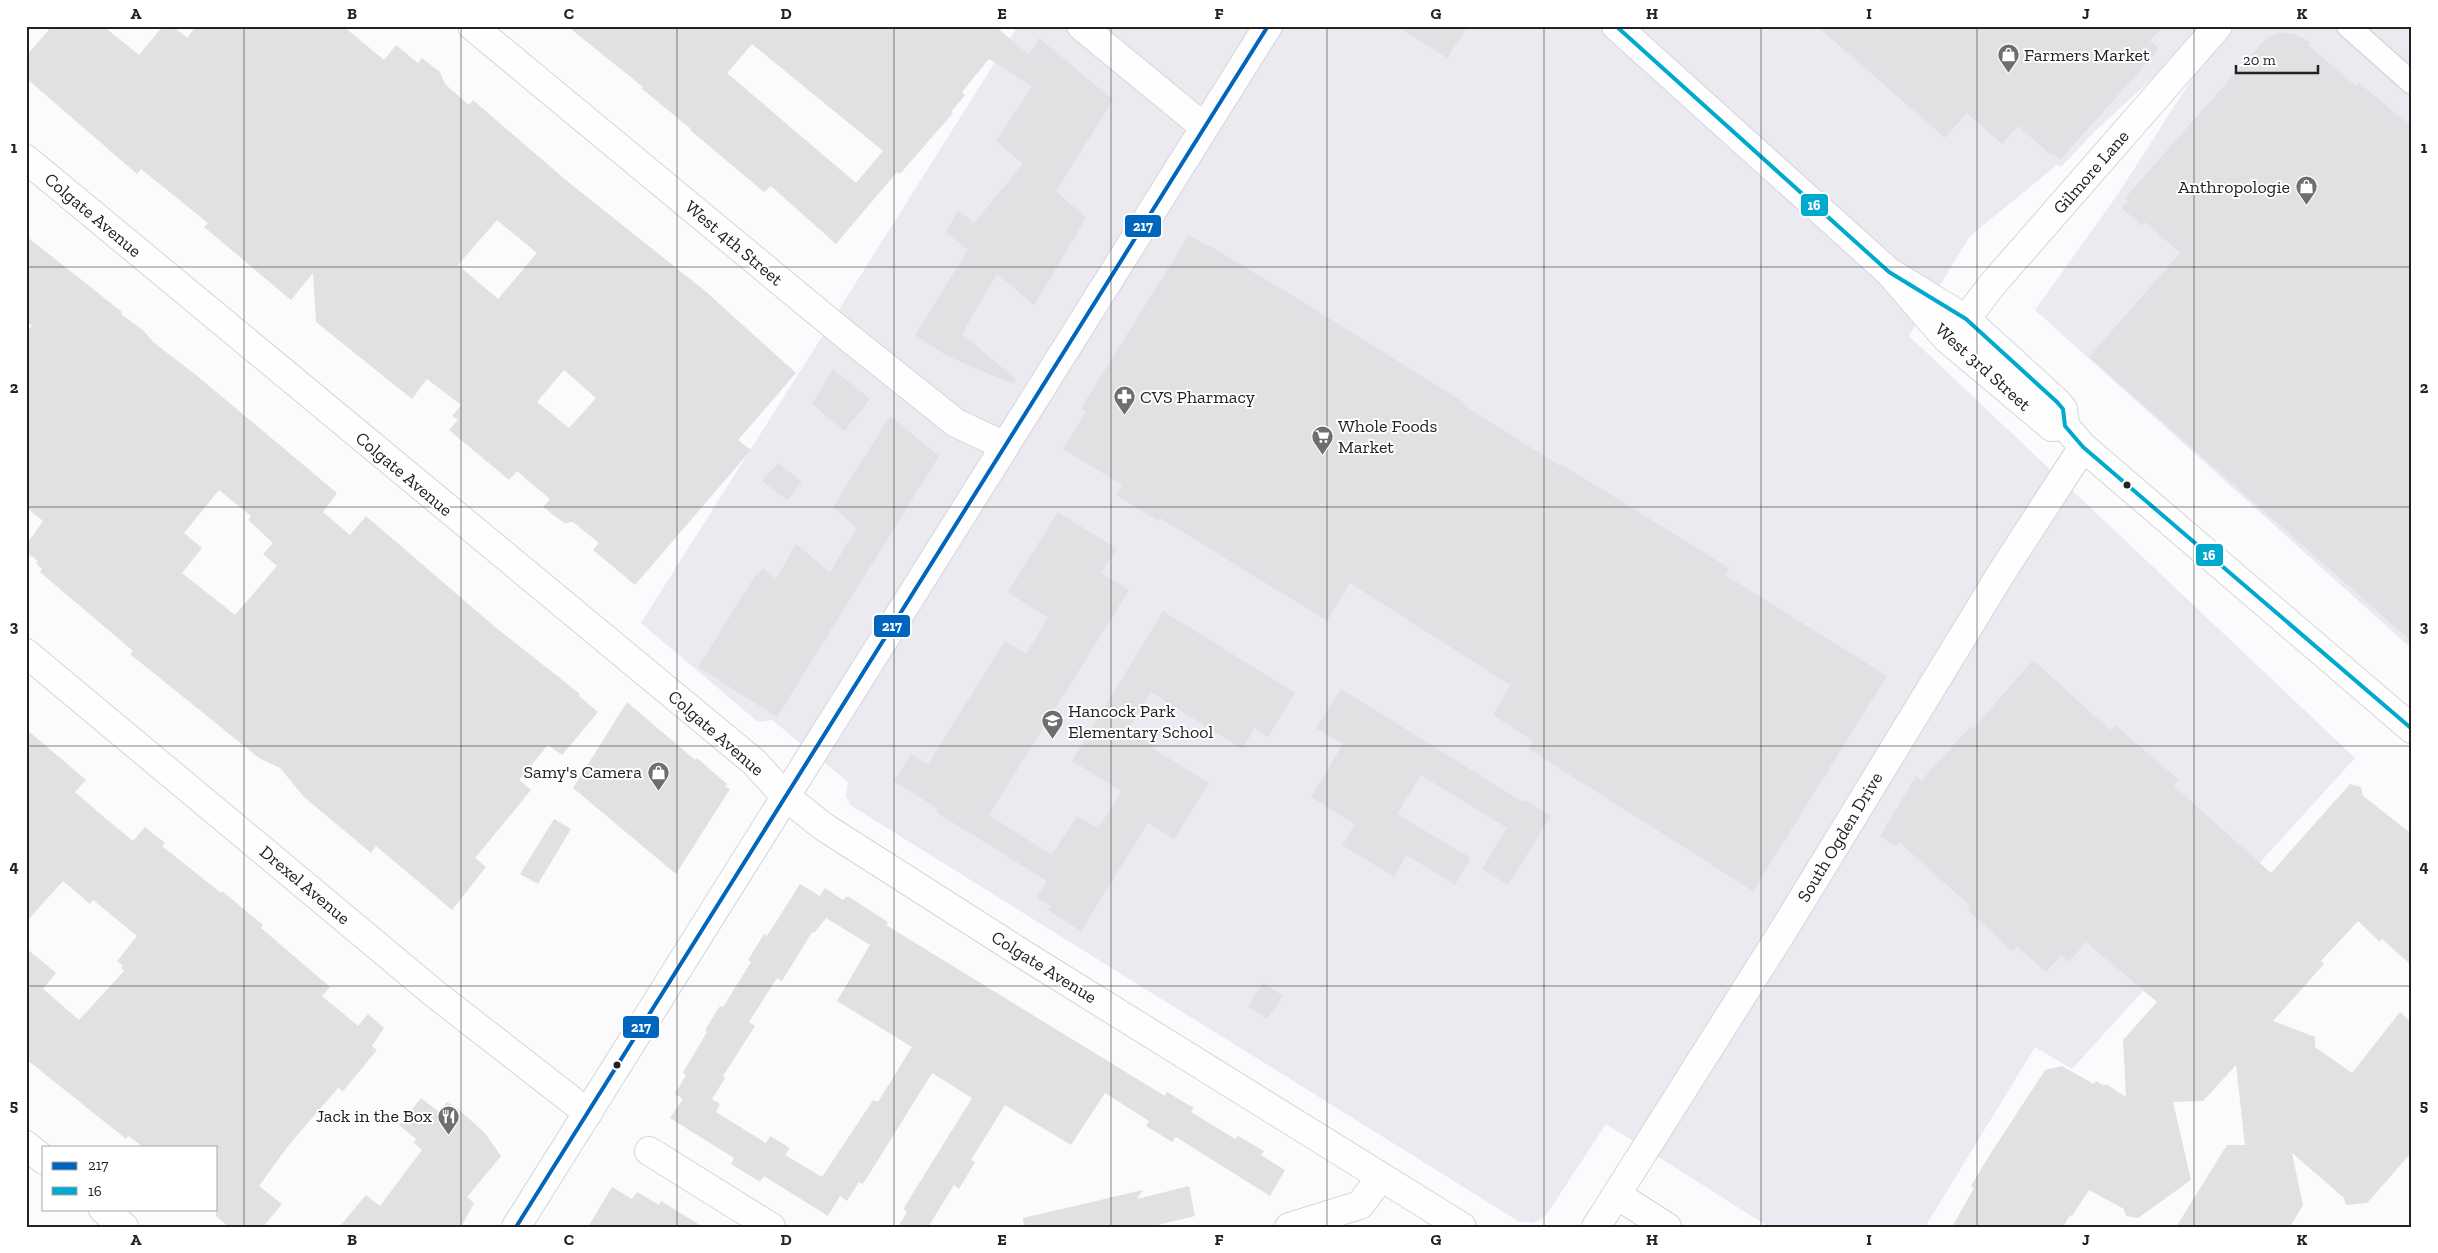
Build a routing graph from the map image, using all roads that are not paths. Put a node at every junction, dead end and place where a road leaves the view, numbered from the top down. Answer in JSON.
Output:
{"nodes":[{"id":1,"x":472,"y":26,"type":"edge"},
{"id":2,"x":1081,"y":26,"type":"edge"},
{"id":3,"x":1268,"y":26,"type":"edge"},
{"id":4,"x":1616,"y":26,"type":"edge"},
{"id":5,"x":2218,"y":26,"type":"edge"},
{"id":6,"x":2348,"y":26,"type":"edge"},
{"id":7,"x":2412,"y":82,"type":"edge"},
{"id":8,"x":1204,"y":128,"type":"junction"},
{"id":9,"x":26,"y":159,"type":"edge"},
{"id":10,"x":1889,"y":272,"type":"junction"},
{"id":11,"x":1966,"y":319,"type":"junction"},
{"id":12,"x":2065,"y":426,"type":"junction"},
{"id":13,"x":1005,"y":446,"type":"junction"},
{"id":14,"x":2083,"y":447,"type":"junction"},
{"id":15,"x":26,"y":654,"type":"edge"},
{"id":16,"x":2412,"y":729,"type":"edge"},
{"id":17,"x":786,"y":797,"type":"junction"},
{"id":18,"x":588,"y":1112,"type":"junction"},
{"id":19,"x":26,"y":1145,"type":"edge"},
{"id":20,"x":649,"y":1150,"type":"dead end"},
{"id":21,"x":42,"y":1158,"type":"edge"},
{"id":22,"x":1381,"y":1177,"type":"junction"},
{"id":23,"x":1617,"y":1195,"type":"junction"},
{"id":24,"x":104,"y":1210,"type":"edge"},
{"id":25,"x":124,"y":1227,"type":"edge"},
{"id":26,"x":516,"y":1227,"type":"edge"},
{"id":27,"x":771,"y":1227,"type":"edge"},
{"id":28,"x":1289,"y":1227,"type":"edge"},
{"id":29,"x":1462,"y":1227,"type":"edge"},
{"id":30,"x":1596,"y":1227,"type":"edge"},
{"id":31,"x":1667,"y":1227,"type":"edge"}],
"edges":[{"from":1,"to":13,"type":"street","name":"West 4th Street"},
{"from":2,"to":8,"type":"street"},
{"from":3,"to":8,"type":"street"},
{"from":4,"to":10,"type":"street","name":"West 3rd Street"},
{"from":5,"to":11,"type":"street","name":"Gilmore Lane"},
{"from":6,"to":7,"type":"street"},
{"from":8,"to":13,"type":"street"},
{"from":9,"to":17,"type":"street","name":"Colgate Avenue"},
{"from":10,"to":11,"type":"street","name":"West 3rd Street"},
{"from":10,"to":12,"type":"street","name":"West 3rd Street"},
{"from":11,"to":12,"type":"street","name":"West 3rd Street"},
{"from":12,"to":14,"type":"street","name":"West 3rd Street"},
{"from":13,"to":17,"type":"street"},
{"from":14,"to":16,"type":"street","name":"West 3rd Street"},
{"from":14,"to":23,"type":"street","name":"South Ogden Drive"},
{"from":15,"to":18,"type":"street","name":"Drexel Avenue"},
{"from":17,"to":18,"type":"street"},
{"from":17,"to":22,"type":"street","name":"Colgate Avenue"},
{"from":18,"to":26,"type":"street"},
{"from":19,"to":21,"type":"street"},
{"from":20,"to":27,"type":"street"},
{"from":22,"to":28,"type":"street"},
{"from":22,"to":29,"type":"street","name":"Colgate Avenue"},
{"from":23,"to":30,"type":"street","name":"South Ogden Drive"},
{"from":23,"to":31,"type":"street"},
{"from":24,"to":25,"type":"street"}]}
